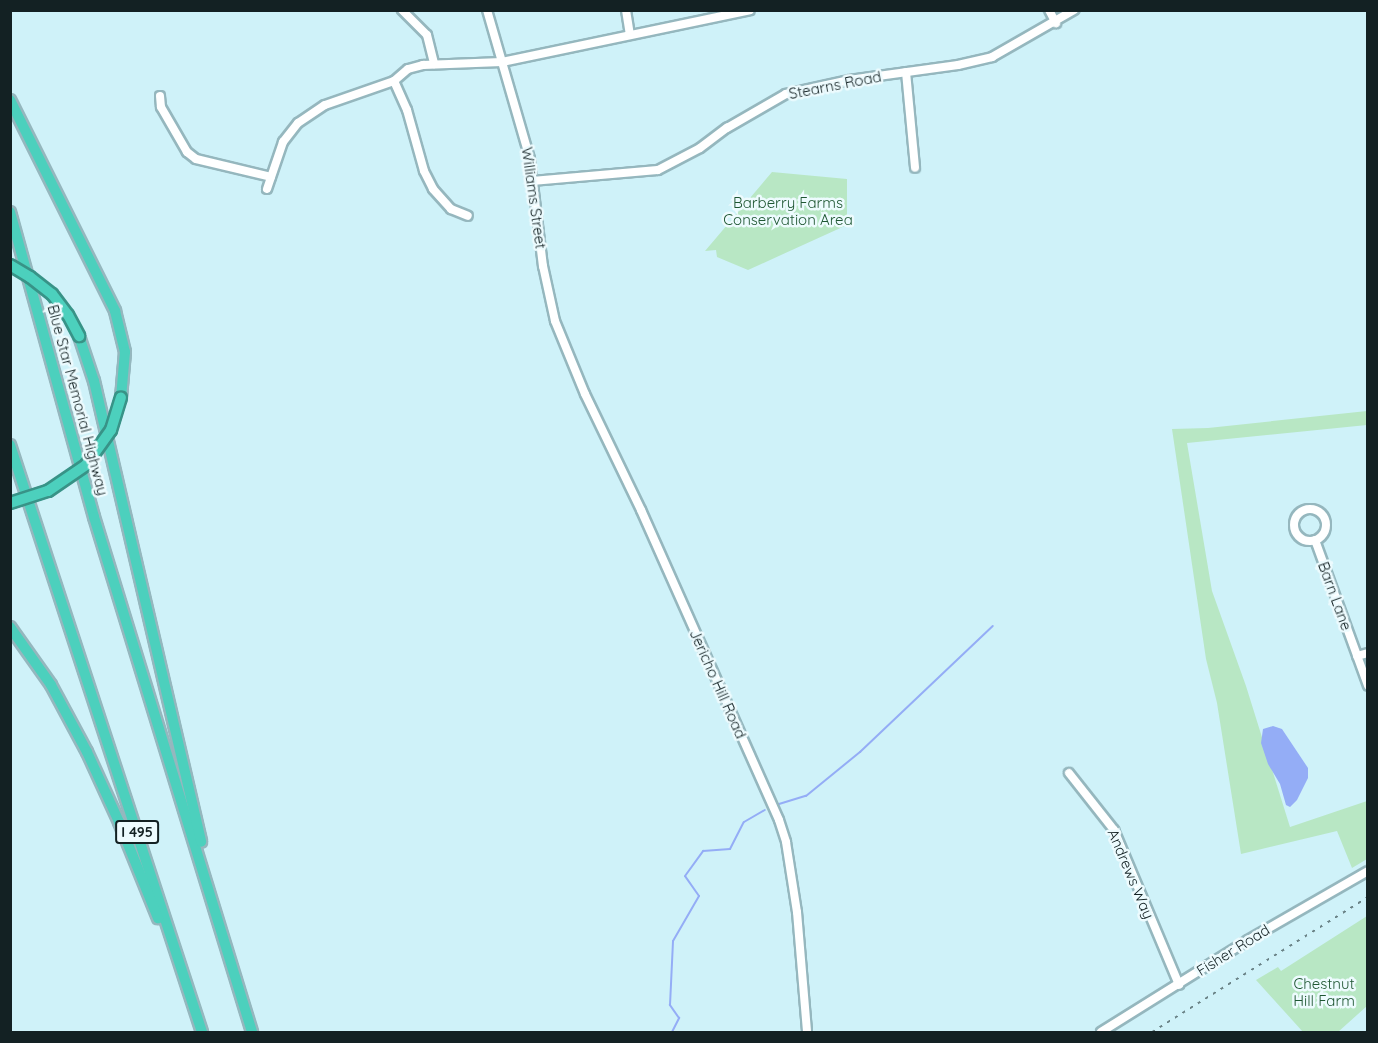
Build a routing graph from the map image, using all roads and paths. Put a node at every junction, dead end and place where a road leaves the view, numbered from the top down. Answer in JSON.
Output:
{"nodes":[{"id":1,"x":402,"y":10,"type":"edge"},
{"id":2,"x":487,"y":10,"type":"edge"},
{"id":3,"x":626,"y":10,"type":"edge"},
{"id":4,"x":750,"y":10,"type":"edge"},
{"id":5,"x":1049,"y":10,"type":"edge"},
{"id":6,"x":1074,"y":10,"type":"edge"},
{"id":7,"x":1056,"y":23,"type":"junction"},
{"id":8,"x":630,"y":34,"type":"junction"},
{"id":9,"x":502,"y":63,"type":"junction"},
{"id":10,"x":434,"y":64,"type":"junction"},
{"id":11,"x":906,"y":72,"type":"junction"},
{"id":12,"x":394,"y":81,"type":"junction"},
{"id":13,"x":160,"y":96,"type":"dead end"},
{"id":14,"x":10,"y":100,"type":"edge"},
{"id":15,"x":915,"y":168,"type":"dead end"},
{"id":16,"x":271,"y":177,"type":"junction"},
{"id":17,"x":532,"y":181,"type":"junction"},
{"id":18,"x":267,"y":189,"type":"dead end"},
{"id":19,"x":10,"y":212,"type":"edge"},
{"id":20,"x":468,"y":216,"type":"dead end"},
{"id":21,"x":10,"y":266,"type":"edge"},
{"id":22,"x":567,"y":352,"type":"joint"},
{"id":23,"x":10,"y":445,"type":"edge"},
{"id":24,"x":10,"y":503,"type":"edge"},
{"id":25,"x":1316,"y":540,"type":"junction"},
{"id":26,"x":10,"y":627,"type":"edge"},
{"id":27,"x":1368,"y":652,"type":"edge"},
{"id":28,"x":1357,"y":656,"type":"junction"},
{"id":29,"x":1368,"y":686,"type":"edge"},
{"id":30,"x":1069,"y":773,"type":"dead end"},
{"id":31,"x":1368,"y":871,"type":"edge"},
{"id":32,"x":221,"y":930,"type":"junction"},
{"id":33,"x":1179,"y":985,"type":"junction"},
{"id":34,"x":197,"y":1016,"type":"junction"},
{"id":35,"x":202,"y":1032,"type":"edge"},
{"id":36,"x":252,"y":1032,"type":"edge"},
{"id":37,"x":807,"y":1032,"type":"edge"},
{"id":38,"x":1101,"y":1032,"type":"edge"}],
"edges":[{"from":1,"to":10,"type":"street"},
{"from":2,"to":9,"type":"street","name":"Williams Street"},
{"from":3,"to":8,"type":"street"},
{"from":4,"to":8,"type":"street"},
{"from":5,"to":7,"type":"street"},
{"from":6,"to":7,"type":"street","name":"Stearns Road"},
{"from":7,"to":11,"type":"street","name":"Stearns Road"},
{"from":8,"to":9,"type":"street"},
{"from":9,"to":10,"type":"street"},
{"from":9,"to":17,"type":"street","name":"Williams Street"},
{"from":10,"to":12,"type":"street"},
{"from":11,"to":15,"type":"street"},
{"from":11,"to":17,"type":"street","name":"Stearns Road"},
{"from":12,"to":16,"type":"street"},
{"from":12,"to":20,"type":"street"},
{"from":13,"to":16,"type":"street"},
{"from":14,"to":24,"type":"highway","bridge":true},
{"from":16,"to":18,"type":"street"},
{"from":17,"to":22,"type":"street","name":"Williams Street"},
{"from":19,"to":32,"type":"highway","name":"Blue Star Memorial Highway"},
{"from":21,"to":32,"type":"highway","bridge":true},
{"from":22,"to":37,"type":"street","name":"Jericho Hill Road"},
{"from":23,"to":34,"type":"highway","number":"I 495"},
{"from":25,"to":25,"type":"street","name":"Barn Lane"},
{"from":25,"to":28,"type":"street","name":"Barn Lane"},
{"from":26,"to":34,"type":"highway"},
{"from":27,"to":28,"type":"street"},
{"from":28,"to":29,"type":"street","name":"Barn Lane"},
{"from":30,"to":33,"type":"street","name":"Andrews Way"},
{"from":31,"to":33,"type":"street","name":"Fisher Road"},
{"from":32,"to":36,"type":"highway"},
{"from":33,"to":38,"type":"street","name":"Fisher Road"},
{"from":34,"to":35,"type":"highway","number":"I 495"}]}
